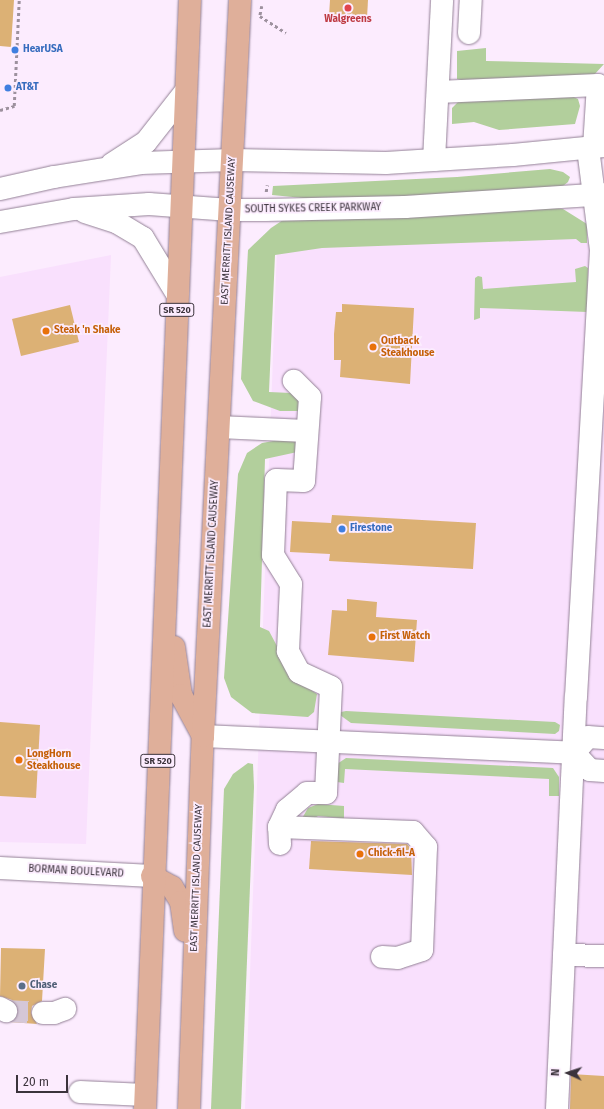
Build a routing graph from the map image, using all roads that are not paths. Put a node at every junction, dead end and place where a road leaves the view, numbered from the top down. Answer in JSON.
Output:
{"nodes":[{"id":1,"x":190,"y":0,"type":"edge"},
{"id":2,"x":240,"y":0,"type":"edge"},
{"id":3,"x":442,"y":0,"type":"edge"},
{"id":4,"x":471,"y":0,"type":"edge"},
{"id":5,"x":469,"y":33,"type":"dead end"},
{"id":6,"x":186,"y":92,"type":"junction"},
{"id":7,"x":438,"y":92,"type":"junction"},
{"id":8,"x":596,"y":147,"type":"edge"},
{"id":9,"x":233,"y":160,"type":"junction"},
{"id":10,"x":434,"y":160,"type":"junction"},
{"id":11,"x":183,"y":162,"type":"junction"},
{"id":12,"x":106,"y":168,"type":"junction"},
{"id":13,"x":0,"y":189,"type":"edge"},
{"id":14,"x":599,"y":195,"type":"edge"},
{"id":15,"x":181,"y":206,"type":"junction"},
{"id":16,"x":74,"y":209,"type":"junction"},
{"id":17,"x":230,"y":210,"type":"junction"},
{"id":18,"x":0,"y":222,"type":"edge"},
{"id":19,"x":177,"y":294,"type":"junction"},
{"id":20,"x":601,"y":305,"type":"edge"},
{"id":21,"x":294,"y":381,"type":"dead end"},
{"id":22,"x":219,"y":427,"type":"junction"},
{"id":23,"x":306,"y":431,"type":"junction"},
{"id":24,"x":168,"y":562,"type":"junction"},
{"id":25,"x":203,"y":736,"type":"junction"},
{"id":26,"x":604,"y":738,"type":"edge"},
{"id":27,"x":329,"y":740,"type":"junction"},
{"id":28,"x":574,"y":753,"type":"junction"},
{"id":29,"x":604,"y":771,"type":"edge"},
{"id":30,"x":0,"y":868,"type":"edge"},
{"id":31,"x":152,"y":876,"type":"junction"},
{"id":32,"x":564,"y":955,"type":"junction"},
{"id":33,"x":604,"y":956,"type":"edge"},
{"id":34,"x":382,"y":958,"type":"dead end"},
{"id":35,"x":193,"y":990,"type":"junction"},
{"id":36,"x":65,"y":1009,"type":"dead end"},
{"id":37,"x":43,"y":1013,"type":"tunnel mouth"},
{"id":38,"x":80,"y":1092,"type":"dead end"},
{"id":39,"x":145,"y":1102,"type":"edge"},
{"id":40,"x":188,"y":1109,"type":"edge"},
{"id":41,"x":557,"y":1109,"type":"edge"}],
"edges":[{"from":1,"to":6,"type":"main road","number":"SR 520"},
{"from":2,"to":9,"type":"main road","name":"EAST MERRITT ISLAND CAUSEWAY"},
{"from":3,"to":7,"type":"street"},
{"from":4,"to":5,"type":"street"},
{"from":6,"to":11,"type":"main road","number":"SR 520"},
{"from":6,"to":12,"type":"street"},
{"from":7,"to":8,"type":"street"},
{"from":7,"to":10,"type":"street"},
{"from":8,"to":10,"type":"street"},
{"from":8,"to":14,"type":"street"},
{"from":9,"to":10,"type":"street"},
{"from":9,"to":11,"type":"street"},
{"from":9,"to":17,"type":"main road","name":"EAST MERRITT ISLAND CAUSEWAY"},
{"from":11,"to":12,"type":"street"},
{"from":11,"to":15,"type":"main road","number":"SR 520"},
{"from":12,"to":13,"type":"street"},
{"from":14,"to":17,"type":"street","name":"SOUTH SYKES CREEK PARKWAY"},
{"from":14,"to":20,"type":"street"},
{"from":15,"to":16,"type":"street","name":"SOUTH SYKES CREEK PARKWAY"},
{"from":15,"to":17,"type":"street","name":"SOUTH SYKES CREEK PARKWAY"},
{"from":15,"to":19,"type":"main road","number":"SR 520"},
{"from":16,"to":18,"type":"street","name":"SOUTH SYKES CREEK PARKWAY"},
{"from":16,"to":19,"type":"street"},
{"from":17,"to":22,"type":"main road","name":"EAST MERRITT ISLAND CAUSEWAY"},
{"from":19,"to":24,"type":"main road","number":"SR 520"},
{"from":20,"to":28,"type":"street"},
{"from":21,"to":23,"type":"street"},
{"from":22,"to":23,"type":"street"},
{"from":22,"to":25,"type":"main road","name":"EAST MERRITT ISLAND CAUSEWAY"},
{"from":23,"to":27,"type":"street"},
{"from":24,"to":25,"type":"main road"},
{"from":24,"to":31,"type":"main road","number":"SR 520"},
{"from":25,"to":27,"type":"street"},
{"from":25,"to":35,"type":"main road","name":"EAST MERRITT ISLAND CAUSEWAY"},
{"from":26,"to":28,"type":"street"},
{"from":27,"to":28,"type":"street"},
{"from":27,"to":34,"type":"street"},
{"from":28,"to":29,"type":"street"},
{"from":28,"to":32,"type":"street"},
{"from":30,"to":31,"type":"street","name":"BORMAN BOULEVARD"},
{"from":31,"to":35,"type":"main road"},
{"from":31,"to":39,"type":"main road","number":"SR 520"},
{"from":32,"to":33,"type":"street"},
{"from":32,"to":41,"type":"street"},
{"from":35,"to":40,"type":"main road","name":"EAST MERRITT ISLAND CAUSEWAY"},
{"from":36,"to":37,"type":"street"},
{"from":38,"to":39,"type":"street"}]}
